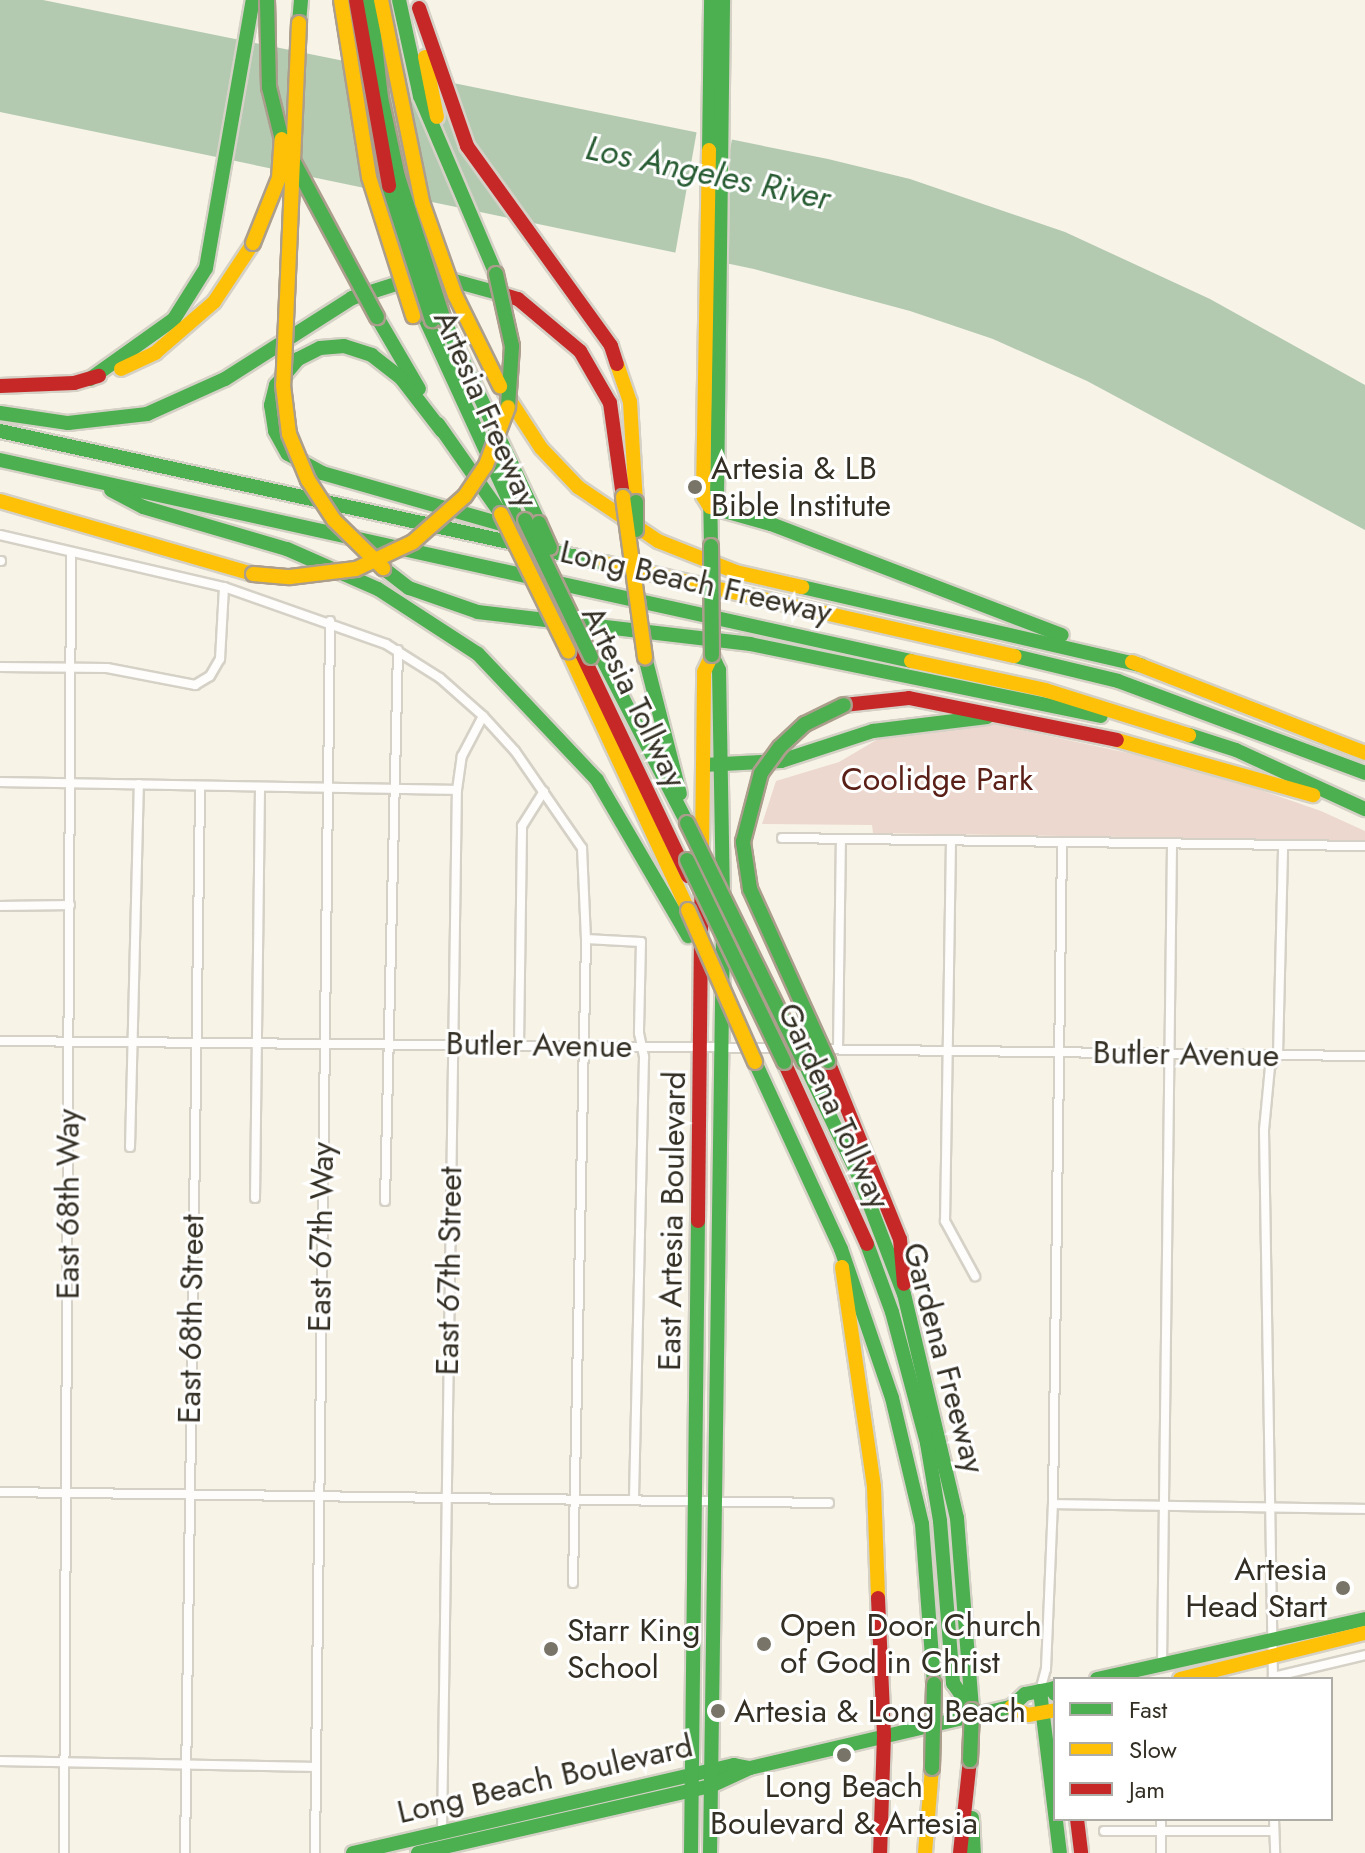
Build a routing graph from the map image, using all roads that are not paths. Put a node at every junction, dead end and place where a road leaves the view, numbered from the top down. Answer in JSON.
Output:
{"nodes":[{"id":1,"x":253,"y":0,"type":"edge"},
{"id":2,"x":267,"y":0,"type":"edge"},
{"id":3,"x":301,"y":0,"type":"edge"},
{"id":4,"x":341,"y":0,"type":"edge"},
{"id":5,"x":350,"y":0,"type":"edge"},
{"id":6,"x":356,"y":0,"type":"edge"},
{"id":7,"x":370,"y":0,"type":"edge"},
{"id":8,"x":381,"y":0,"type":"edge"},
{"id":9,"x":399,"y":0,"type":"edge"},
{"id":10,"x":711,"y":0,"type":"edge"},
{"id":11,"x":418,"y":4,"type":"edge"},
{"id":12,"x":719,"y":10,"type":"edge"},
{"id":13,"x":299,"y":23,"type":"junction"},
{"id":14,"x":449,"y":166,"type":"junction"},
{"id":15,"x":429,"y":318,"type":"junction"},
{"id":16,"x":90,"y":379,"type":"junction"},
{"id":17,"x":0,"y":386,"type":"edge"},
{"id":18,"x":0,"y":413,"type":"edge"},
{"id":19,"x":0,"y":431,"type":"edge"},
{"id":20,"x":442,"y":431,"type":"junction"},
{"id":21,"x":0,"y":460,"type":"edge"},
{"id":22,"x":92,"y":481,"type":"junction"},
{"id":23,"x":630,"y":500,"type":"junction"},
{"id":24,"x":0,"y":501,"type":"edge"},
{"id":25,"x":710,"y":507,"type":"junction"},
{"id":26,"x":501,"y":514,"type":"junction"},
{"id":27,"x":527,"y":521,"type":"junction"},
{"id":28,"x":0,"y":535,"type":"edge"},
{"id":29,"x":71,"y":555,"type":"junction"},
{"id":30,"x":224,"y":587,"type":"junction"},
{"id":31,"x":795,"y":604,"type":"junction"},
{"id":32,"x":330,"y":621,"type":"junction"},
{"id":33,"x":398,"y":650,"type":"junction"},
{"id":34,"x":586,"y":655,"type":"junction"},
{"id":35,"x":712,"y":655,"type":"junction"},
{"id":36,"x":1141,"y":665,"type":"junction"},
{"id":37,"x":0,"y":667,"type":"edge"},
{"id":38,"x":71,"y":668,"type":"junction"},
{"id":39,"x":483,"y":716,"type":"junction"},
{"id":40,"x":1037,"y":722,"type":"junction"},
{"id":41,"x":1175,"y":728,"type":"junction"},
{"id":42,"x":1365,"y":753,"type":"edge"},
{"id":43,"x":722,"y":764,"type":"junction"},
{"id":44,"x":703,"y":765,"type":"junction"},
{"id":45,"x":1365,"y":773,"type":"edge"},
{"id":46,"x":0,"y":782,"type":"edge"},
{"id":47,"x":71,"y":783,"type":"junction"},
{"id":48,"x":139,"y":784,"type":"junction"},
{"id":49,"x":200,"y":786,"type":"junction"},
{"id":50,"x":260,"y":787,"type":"junction"},
{"id":51,"x":328,"y":788,"type":"junction"},
{"id":52,"x":396,"y":789,"type":"junction"},
{"id":53,"x":457,"y":790,"type":"junction"},
{"id":54,"x":544,"y":791,"type":"junction"},
{"id":55,"x":1365,"y":812,"type":"edge"},
{"id":56,"x":687,"y":823,"type":"junction"},
{"id":57,"x":782,"y":838,"type":"dead end"},
{"id":58,"x":841,"y":839,"type":"junction"},
{"id":59,"x":951,"y":841,"type":"junction"},
{"id":60,"x":1062,"y":842,"type":"junction"},
{"id":61,"x":1172,"y":844,"type":"junction"},
{"id":62,"x":1283,"y":845,"type":"junction"},
{"id":63,"x":1365,"y":846,"type":"edge"},
{"id":64,"x":687,"y":860,"type":"joint"},
{"id":65,"x":688,"y":876,"type":"joint"},
{"id":66,"x":70,"y":905,"type":"junction"},
{"id":67,"x":0,"y":906,"type":"edge"},
{"id":68,"x":586,"y":939,"type":"junction"},
{"id":69,"x":725,"y":994,"type":"junction"},
{"id":70,"x":69,"y":1039,"type":"junction"},
{"id":71,"x":135,"y":1040,"type":"junction"},
{"id":72,"x":0,"y":1041,"type":"edge"},
{"id":73,"x":195,"y":1041,"type":"junction"},
{"id":74,"x":259,"y":1042,"type":"junction"},
{"id":75,"x":324,"y":1042,"type":"junction"},
{"id":76,"x":388,"y":1043,"type":"junction"},
{"id":77,"x":451,"y":1044,"type":"junction"},
{"id":78,"x":519,"y":1045,"type":"junction"},
{"id":79,"x":581,"y":1046,"type":"junction"},
{"id":80,"x":643,"y":1047,"type":"junction"},
{"id":81,"x":702,"y":1047,"type":"junction"},
{"id":82,"x":724,"y":1047,"type":"junction"},
{"id":83,"x":838,"y":1049,"type":"junction"},
{"id":84,"x":948,"y":1051,"type":"junction"},
{"id":85,"x":1058,"y":1052,"type":"junction"},
{"id":86,"x":1169,"y":1053,"type":"junction"},
{"id":87,"x":1278,"y":1055,"type":"junction"},
{"id":88,"x":1365,"y":1056,"type":"edge"},
{"id":89,"x":780,"y":1062,"type":"junction"},
{"id":90,"x":130,"y":1147,"type":"dead end"},
{"id":91,"x":255,"y":1198,"type":"dead end"},
{"id":92,"x":385,"y":1201,"type":"dead end"},
{"id":93,"x":841,"y":1249,"type":"junction"},
{"id":94,"x":975,"y":1276,"type":"dead end"},
{"id":95,"x":904,"y":1294,"type":"junction"},
{"id":96,"x":912,"y":1484,"type":"junction"},
{"id":97,"x":0,"y":1492,"type":"edge"},
{"id":98,"x":66,"y":1493,"type":"junction"},
{"id":99,"x":189,"y":1495,"type":"junction"},
{"id":100,"x":318,"y":1496,"type":"junction"},
{"id":101,"x":447,"y":1498,"type":"junction"},
{"id":102,"x":575,"y":1499,"type":"junction"},
{"id":103,"x":696,"y":1499,"type":"junction"},
{"id":104,"x":715,"y":1499,"type":"junction"},
{"id":105,"x":634,"y":1500,"type":"junction"},
{"id":106,"x":829,"y":1503,"type":"dead end"},
{"id":107,"x":1053,"y":1504,"type":"junction"},
{"id":108,"x":1162,"y":1506,"type":"junction"},
{"id":109,"x":1270,"y":1507,"type":"junction"},
{"id":110,"x":1365,"y":1509,"type":"edge"},
{"id":111,"x":573,"y":1583,"type":"dead end"},
{"id":112,"x":1365,"y":1619,"type":"edge"},
{"id":113,"x":1365,"y":1633,"type":"edge"},
{"id":114,"x":1272,"y":1648,"type":"junction"},
{"id":115,"x":1365,"y":1655,"type":"edge"},
{"id":116,"x":1162,"y":1664,"type":"junction"},
{"id":117,"x":1046,"y":1669,"type":"junction"},
{"id":118,"x":1106,"y":1677,"type":"edge"},
{"id":119,"x":1186,"y":1677,"type":"edge"},
{"id":120,"x":1273,"y":1677,"type":"edge"},
{"id":121,"x":1277,"y":1677,"type":"edge"},
{"id":122,"x":1051,"y":1690,"type":"edge"},
{"id":123,"x":1011,"y":1707,"type":"junction"},
{"id":124,"x":972,"y":1710,"type":"junction"},
{"id":125,"x":1049,"y":1711,"type":"edge"},
{"id":126,"x":884,"y":1735,"type":"junction"},
{"id":127,"x":970,"y":1760,"type":"junction"},
{"id":128,"x":0,"y":1761,"type":"edge"},
{"id":129,"x":65,"y":1762,"type":"junction"},
{"id":130,"x":1053,"y":1763,"type":"edge"},
{"id":131,"x":185,"y":1764,"type":"junction"},
{"id":132,"x":314,"y":1767,"type":"junction"},
{"id":133,"x":750,"y":1768,"type":"junction"},
{"id":134,"x":712,"y":1770,"type":"junction"},
{"id":135,"x":691,"y":1774,"type":"junction"},
{"id":136,"x":711,"y":1786,"type":"junction"},
{"id":137,"x":691,"y":1791,"type":"junction"},
{"id":138,"x":1058,"y":1821,"type":"edge"},
{"id":139,"x":1077,"y":1821,"type":"edge"},
{"id":140,"x":1161,"y":1821,"type":"edge"},
{"id":141,"x":1274,"y":1821,"type":"edge"},
{"id":142,"x":1104,"y":1831,"type":"dead end"},
{"id":143,"x":1274,"y":1831,"type":"junction"},
{"id":144,"x":442,"y":1832,"type":"junction"},
{"id":145,"x":1161,"y":1832,"type":"junction"},
{"id":146,"x":64,"y":1853,"type":"edge"},
{"id":147,"x":185,"y":1853,"type":"edge"},
{"id":148,"x":315,"y":1853,"type":"edge"},
{"id":149,"x":353,"y":1853,"type":"edge"},
{"id":150,"x":418,"y":1853,"type":"edge"},
{"id":151,"x":691,"y":1853,"type":"edge"},
{"id":152,"x":710,"y":1853,"type":"edge"},
{"id":153,"x":880,"y":1853,"type":"edge"},
{"id":154,"x":925,"y":1853,"type":"edge"},
{"id":155,"x":960,"y":1853,"type":"edge"},
{"id":156,"x":974,"y":1853,"type":"edge"},
{"id":157,"x":1060,"y":1853,"type":"edge"},
{"id":158,"x":1081,"y":1853,"type":"edge"},
{"id":159,"x":1161,"y":1853,"type":"edge"},
{"id":160,"x":1275,"y":1853,"type":"edge"}],
"edges":[{"from":1,"to":16,"type":"main road"},
{"from":2,"to":20,"type":"main road","bridge":true},
{"from":3,"to":13,"type":"main road"},
{"from":4,"to":15,"type":"main road","name":"Artesia Freeway","bridge":true},
{"from":5,"to":15,"type":"main road","name":"Artesia Tollway","bridge":true},
{"from":6,"to":15,"type":"main road","name":"Artesia Tollway","bridge":true},
{"from":7,"to":15,"type":"main road","name":"Artesia Freeway","bridge":true},
{"from":8,"to":36,"type":"main road","bridge":true},
{"from":9,"to":14,"type":"main road"},
{"from":10,"to":12,"type":"main road","name":"East Artesia Boulevard"},
{"from":11,"to":14,"type":"main road"},
{"from":11,"to":23,"type":"main road"},
{"from":12,"to":25,"type":"main road","name":"East Artesia Boulevard"},
{"from":13,"to":16,"type":"main road","bridge":true},
{"from":13,"to":41,"type":"main road","bridge":true},
{"from":14,"to":24,"type":"main road","bridge":true},
{"from":15,"to":26,"type":"main road","name":"Artesia Freeway"},
{"from":15,"to":27,"type":"main road","name":"Artesia Freeway"},
{"from":15,"to":27,"type":"main road","name":"Artesia Tollway"},
{"from":16,"to":17,"type":"main road"},
{"from":18,"to":23,"type":"main road"},
{"from":19,"to":31,"type":"main road","name":"Long Beach Freeway"},
{"from":20,"to":26,"type":"main road"},
{"from":20,"to":31,"type":"main road"},
{"from":21,"to":22,"type":"main road","name":"Long Beach Freeway"},
{"from":22,"to":41,"type":"main road","name":"Long Beach Freeway"},
{"from":22,"to":69,"type":"main road","bridge":true},
{"from":23,"to":56,"type":"main road","bridge":true},
{"from":25,"to":35,"type":"main road","name":"East Artesia Boulevard","bridge":true},
{"from":25,"to":36,"type":"main road"},
{"from":26,"to":34,"type":"main road","name":"Artesia Freeway","bridge":true},
{"from":27,"to":34,"type":"main road","name":"Artesia Tollway"},
{"from":27,"to":34,"type":"main road","name":"Artesia Freeway","bridge":true},
{"from":28,"to":29,"type":"street"},
{"from":29,"to":30,"type":"street"},
{"from":29,"to":38,"type":"street","name":"East 68th Way"},
{"from":30,"to":32,"type":"street"},
{"from":30,"to":38,"type":"street"},
{"from":31,"to":45,"type":"main road","name":"Long Beach Freeway"},
{"from":32,"to":33,"type":"street"},
{"from":32,"to":51,"type":"street","name":"East 67th Way"},
{"from":33,"to":39,"type":"street"},
{"from":33,"to":52,"type":"street"},
{"from":34,"to":56,"type":"main road","name":"Artesia Freeway"},
{"from":34,"to":64,"type":"main road","name":"Artesia Tollway"},
{"from":34,"to":65,"type":"main road","name":"Artesia Tollway"},
{"from":34,"to":69,"type":"main road","name":"Artesia Freeway","bridge":true},
{"from":35,"to":43,"type":"main road","name":"East Artesia Boulevard"},
{"from":35,"to":44,"type":"main road","name":"East Artesia Boulevard"},
{"from":36,"to":42,"type":"main road"},
{"from":37,"to":38,"type":"street"},
{"from":38,"to":47,"type":"street","name":"East 68th Way"},
{"from":39,"to":53,"type":"street","name":"East 67th Street"},
{"from":39,"to":54,"type":"street"},
{"from":40,"to":43,"type":"main road"},
{"from":40,"to":55,"type":"main road"},
{"from":40,"to":95,"type":"main road","bridge":true},
{"from":41,"to":55,"type":"main road","name":"Long Beach Freeway"},
{"from":43,"to":44,"type":"main road"},
{"from":43,"to":82,"type":"main road","name":"East Artesia Boulevard"},
{"from":44,"to":81,"type":"main road","name":"East Artesia Boulevard"},
{"from":46,"to":47,"type":"street"},
{"from":47,"to":48,"type":"street"},
{"from":47,"to":66,"type":"street","name":"East 68th Way"},
{"from":48,"to":49,"type":"street"},
{"from":48,"to":71,"type":"street"},
{"from":49,"to":50,"type":"street"},
{"from":49,"to":73,"type":"street","name":"East 68th Street"},
{"from":50,"to":51,"type":"street"},
{"from":50,"to":74,"type":"street"},
{"from":51,"to":52,"type":"street"},
{"from":51,"to":75,"type":"street","name":"East 67th Way"},
{"from":52,"to":53,"type":"street"},
{"from":52,"to":76,"type":"street"},
{"from":53,"to":77,"type":"street","name":"East 67th Street"},
{"from":54,"to":68,"type":"street"},
{"from":54,"to":78,"type":"street"},
{"from":56,"to":95,"type":"main road","name":"Gardena Freeway","bridge":true},
{"from":57,"to":58,"type":"street"},
{"from":58,"to":59,"type":"street"},
{"from":58,"to":83,"type":"street"},
{"from":59,"to":60,"type":"street"},
{"from":59,"to":84,"type":"street"},
{"from":60,"to":61,"type":"street"},
{"from":60,"to":85,"type":"street"},
{"from":61,"to":62,"type":"street"},
{"from":61,"to":86,"type":"street"},
{"from":62,"to":63,"type":"street"},
{"from":62,"to":87,"type":"street"},
{"from":64,"to":89,"type":"main road","name":"Gardena Tollway","bridge":true},
{"from":65,"to":89,"type":"main road","name":"Gardena Tollway"},
{"from":66,"to":67,"type":"street"},
{"from":66,"to":70,"type":"street","name":"East 68th Way"},
{"from":68,"to":79,"type":"street"},
{"from":68,"to":80,"type":"street"},
{"from":69,"to":93,"type":"main road","name":"Gardena Freeway","bridge":true},
{"from":70,"to":71,"type":"street","name":"Butler Avenue"},
{"from":70,"to":72,"type":"street","name":"Butler Avenue"},
{"from":70,"to":98,"type":"street","name":"East 68th Way"},
{"from":71,"to":73,"type":"street","name":"Butler Avenue"},
{"from":71,"to":90,"type":"street"},
{"from":73,"to":74,"type":"street","name":"Butler Avenue"},
{"from":73,"to":99,"type":"street","name":"East 68th Street"},
{"from":74,"to":75,"type":"street","name":"Butler Avenue"},
{"from":74,"to":91,"type":"street"},
{"from":75,"to":76,"type":"street","name":"Butler Avenue"},
{"from":75,"to":100,"type":"street","name":"East 67th Way"},
{"from":76,"to":77,"type":"street","name":"Butler Avenue"},
{"from":76,"to":92,"type":"street"},
{"from":77,"to":78,"type":"street","name":"Butler Avenue"},
{"from":77,"to":101,"type":"street","name":"East 67th Street"},
{"from":78,"to":79,"type":"street","name":"Butler Avenue"},
{"from":79,"to":80,"type":"street","name":"Butler Avenue"},
{"from":79,"to":102,"type":"street"},
{"from":80,"to":81,"type":"street","name":"Butler Avenue"},
{"from":80,"to":105,"type":"street"},
{"from":81,"to":82,"type":"street","name":"Butler Avenue"},
{"from":81,"to":103,"type":"main road","name":"East Artesia Boulevard"},
{"from":82,"to":83,"type":"street","name":"Butler Avenue"},
{"from":82,"to":104,"type":"main road","name":"East Artesia Boulevard"},
{"from":83,"to":84,"type":"street","name":"Butler Avenue"},
{"from":84,"to":85,"type":"street","name":"Butler Avenue"},
{"from":84,"to":94,"type":"street"},
{"from":85,"to":86,"type":"street","name":"Butler Avenue"},
{"from":85,"to":107,"type":"street"},
{"from":86,"to":87,"type":"street","name":"Butler Avenue"},
{"from":86,"to":108,"type":"street"},
{"from":87,"to":88,"type":"street","name":"Butler Avenue"},
{"from":87,"to":109,"type":"street"},
{"from":89,"to":96,"type":"main road","name":"Gardena Tollway"},
{"from":89,"to":124,"type":"main road","name":"Gardena Tollway"},
{"from":93,"to":96,"type":"main road","name":"Gardena Freeway"},
{"from":93,"to":126,"type":"main road"},
{"from":95,"to":124,"type":"main road","name":"Gardena Freeway"},
{"from":96,"to":154,"type":"main road","name":"Gardena Freeway","bridge":true},
{"from":97,"to":98,"type":"street"},
{"from":98,"to":99,"type":"street"},
{"from":98,"to":129,"type":"street","name":"East 68th Way"},
{"from":99,"to":100,"type":"street"},
{"from":99,"to":131,"type":"street","name":"East 68th Street"},
{"from":100,"to":101,"type":"street"},
{"from":100,"to":132,"type":"street","name":"East 67th Way"},
{"from":101,"to":102,"type":"street"},
{"from":101,"to":144,"type":"street","name":"East 67th Street"},
{"from":102,"to":105,"type":"street"},
{"from":102,"to":111,"type":"street"},
{"from":103,"to":104,"type":"street"},
{"from":103,"to":105,"type":"street"},
{"from":103,"to":135,"type":"main road","name":"East Artesia Boulevard"},
{"from":104,"to":106,"type":"street"},
{"from":104,"to":134,"type":"main road","name":"East Artesia Boulevard"},
{"from":107,"to":108,"type":"street"},
{"from":107,"to":117,"type":"street"},
{"from":108,"to":109,"type":"street"},
{"from":108,"to":116,"type":"street"},
{"from":109,"to":110,"type":"street"},
{"from":109,"to":114,"type":"street"},
{"from":112,"to":114,"type":"main road"},
{"from":113,"to":114,"type":"main road"},
{"from":114,"to":116,"type":"main road"},
{"from":114,"to":119,"type":"main road"},
{"from":114,"to":120,"type":"street"},
{"from":115,"to":121,"type":"street"},
{"from":116,"to":118,"type":"main road"},
{"from":117,"to":122,"type":"street"},
{"from":117,"to":122,"type":"street"},
{"from":122,"to":123,"type":"main road","name":"Long Beach Boulevard"},
{"from":122,"to":125,"type":"main road"},
{"from":123,"to":125,"type":"main road","name":"Long Beach Boulevard"},
{"from":123,"to":126,"type":"main road","name":"Long Beach Boulevard"},
{"from":124,"to":127,"type":"main road","name":"Gardena Freeway","bridge":true},
{"from":125,"to":130,"type":"main road"},
{"from":126,"to":133,"type":"main road","name":"Long Beach Boulevard"},
{"from":126,"to":153,"type":"main road"},
{"from":127,"to":155,"type":"main road","name":"Gardena Freeway"},
{"from":127,"to":156,"type":"main road"},
{"from":128,"to":129,"type":"street"},
{"from":129,"to":131,"type":"street"},
{"from":129,"to":146,"type":"street","name":"East 68th Way"},
{"from":131,"to":132,"type":"street"},
{"from":131,"to":147,"type":"street","name":"East 68th Street"},
{"from":132,"to":148,"type":"street","name":"East 67th Way"},
{"from":133,"to":134,"type":"main road","name":"Long Beach Boulevard"},
{"from":133,"to":136,"type":"main road","name":"Long Beach Boulevard"},
{"from":134,"to":135,"type":"main road","name":"Long Beach Boulevard"},
{"from":134,"to":136,"type":"main road","name":"East Artesia Boulevard"},
{"from":135,"to":137,"type":"main road","name":"East Artesia Boulevard"},
{"from":135,"to":144,"type":"main road","name":"Long Beach Boulevard"},
{"from":136,"to":137,"type":"main road","name":"Long Beach Boulevard"},
{"from":136,"to":152,"type":"main road","name":"East Artesia Boulevard"},
{"from":137,"to":150,"type":"main road","name":"Long Beach Boulevard"},
{"from":137,"to":151,"type":"main road","name":"East Artesia Boulevard"},
{"from":138,"to":157,"type":"main road"},
{"from":139,"to":158,"type":"main road"},
{"from":140,"to":145,"type":"street"},
{"from":141,"to":143,"type":"street"},
{"from":142,"to":145,"type":"street"},
{"from":143,"to":145,"type":"street"},
{"from":143,"to":160,"type":"street"},
{"from":144,"to":149,"type":"main road","name":"Long Beach Boulevard"},
{"from":145,"to":159,"type":"street"}]}
